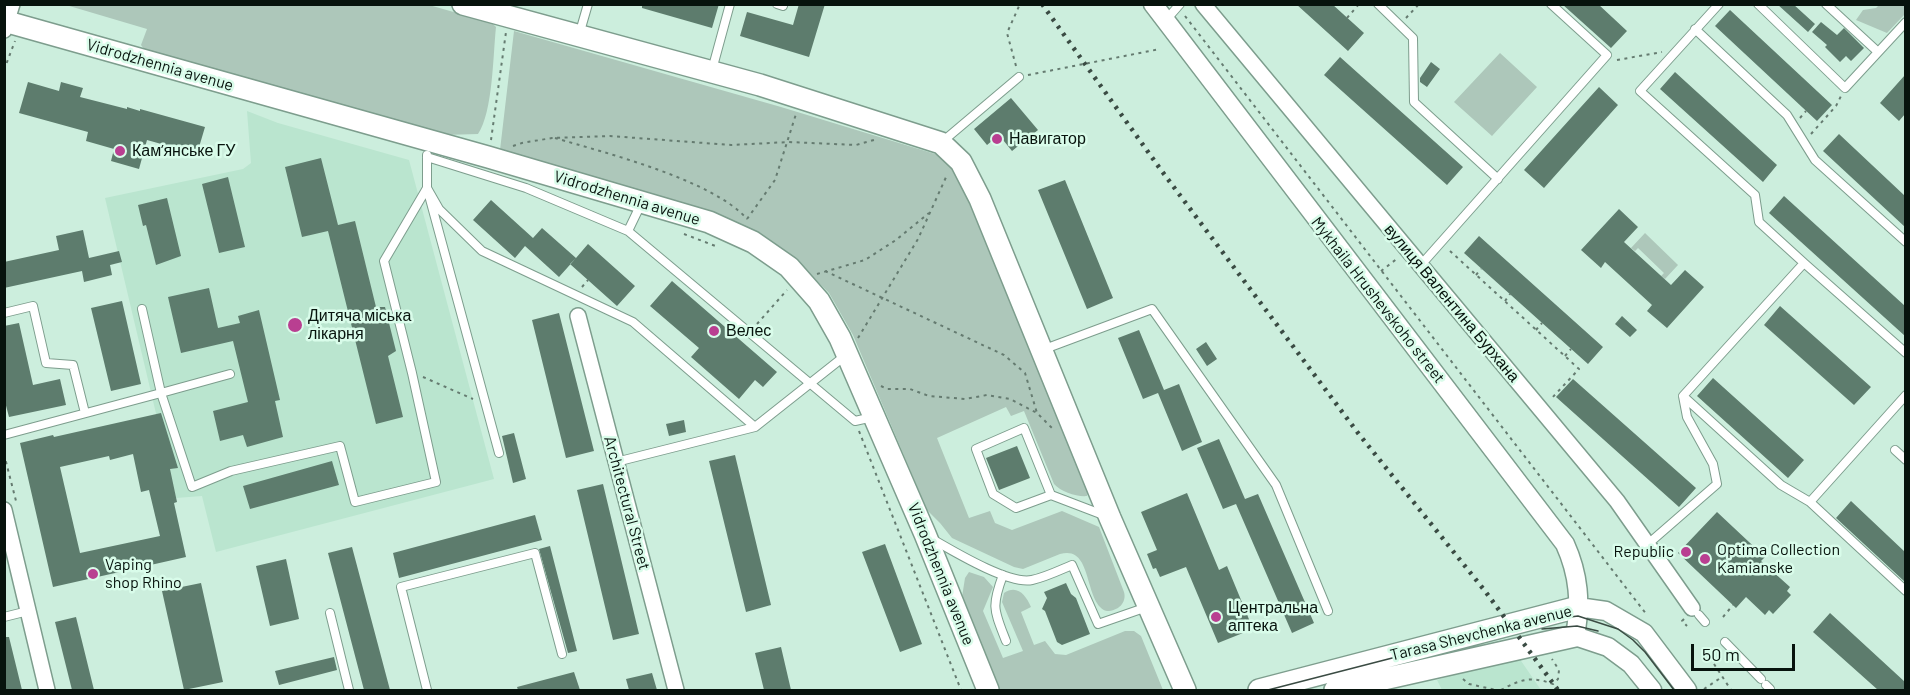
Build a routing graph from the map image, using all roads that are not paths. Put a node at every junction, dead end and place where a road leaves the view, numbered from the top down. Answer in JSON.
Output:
{"nodes":[{"id":1,"x":463,"y":4,"type":"edge"},
{"id":2,"x":588,"y":4,"type":"edge"},
{"id":3,"x":730,"y":4,"type":"edge"},
{"id":4,"x":777,"y":4,"type":"edge"},
{"id":5,"x":783,"y":4,"type":"edge"},
{"id":6,"x":1153,"y":4,"type":"edge"},
{"id":7,"x":1203,"y":4,"type":"edge"},
{"id":8,"x":1378,"y":4,"type":"edge"},
{"id":9,"x":1551,"y":4,"type":"edge"},
{"id":10,"x":1719,"y":4,"type":"edge"},
{"id":11,"x":1758,"y":4,"type":"edge"},
{"id":12,"x":1826,"y":4,"type":"edge"},
{"id":13,"x":1179,"y":6,"type":"edge"},
{"id":14,"x":7,"y":19,"type":"edge"},
{"id":15,"x":1165,"y":21,"type":"junction"},
{"id":16,"x":1905,"y":22,"type":"edge"},
{"id":17,"x":1695,"y":29,"type":"junction"},
{"id":18,"x":578,"y":36,"type":"junction"},
{"id":19,"x":1878,"y":52,"type":"junction"},
{"id":20,"x":711,"y":72,"type":"junction"},
{"id":21,"x":1019,"y":77,"type":"road end"},
{"id":22,"x":426,"y":148,"type":"junction"},
{"id":23,"x":947,"y":149,"type":"junction"},
{"id":24,"x":1498,"y":178,"type":"junction"},
{"id":25,"x":428,"y":189,"type":"junction"},
{"id":26,"x":642,"y":202,"type":"junction"},
{"id":27,"x":628,"y":231,"type":"junction"},
{"id":28,"x":1905,"y":242,"type":"edge"},
{"id":29,"x":1804,"y":263,"type":"junction"},
{"id":30,"x":1420,"y":266,"type":"junction"},
{"id":31,"x":142,"y":309,"type":"dead end"},
{"id":32,"x":4,"y":313,"type":"edge"},
{"id":33,"x":578,"y":316,"type":"dead end"},
{"id":34,"x":1041,"y":350,"type":"junction"},
{"id":35,"x":1905,"y":353,"type":"edge"},
{"id":36,"x":847,"y":354,"type":"junction"},
{"id":37,"x":230,"y":374,"type":"dead end"},
{"id":38,"x":809,"y":385,"type":"junction"},
{"id":39,"x":161,"y":393,"type":"junction"},
{"id":40,"x":1905,"y":395,"type":"edge"},
{"id":41,"x":1683,"y":396,"type":"junction"},
{"id":42,"x":85,"y":413,"type":"junction"},
{"id":43,"x":875,"y":416,"type":"junction"},
{"id":44,"x":755,"y":428,"type":"junction"},
{"id":45,"x":4,"y":435,"type":"edge"},
{"id":46,"x":1895,"y":450,"type":"dead end"},
{"id":47,"x":499,"y":453,"type":"dead end"},
{"id":48,"x":1905,"y":460,"type":"edge"},
{"id":49,"x":616,"y":462,"type":"junction"},
{"id":50,"x":1051,"y":495,"type":"junction"},
{"id":51,"x":1810,"y":502,"type":"junction"},
{"id":52,"x":4,"y":510,"type":"edge"},
{"id":53,"x":1110,"y":518,"type":"junction"},
{"id":54,"x":925,"y":534,"type":"junction"},
{"id":55,"x":1647,"y":544,"type":"junction"},
{"id":56,"x":1003,"y":575,"type":"junction"},
{"id":57,"x":1905,"y":591,"type":"edge"},
{"id":58,"x":1149,"y":607,"type":"junction"},
{"id":59,"x":1578,"y":607,"type":"junction"},
{"id":60,"x":28,"y":611,"type":"junction"},
{"id":61,"x":1328,"y":611,"type":"dead end"},
{"id":62,"x":1696,"y":612,"type":"joint"},
{"id":63,"x":330,"y":613,"type":"dead end"},
{"id":64,"x":4,"y":617,"type":"edge"},
{"id":65,"x":1705,"y":622,"type":"dead end"},
{"id":66,"x":1575,"y":636,"type":"junction"},
{"id":67,"x":1006,"y":641,"type":"dead end"},
{"id":68,"x":1725,"y":642,"type":"dead end"},
{"id":69,"x":562,"y":654,"type":"dead end"},
{"id":70,"x":1765,"y":684,"type":"dead end"},
{"id":71,"x":48,"y":690,"type":"edge"},
{"id":72,"x":349,"y":690,"type":"edge"},
{"id":73,"x":427,"y":690,"type":"edge"},
{"id":74,"x":676,"y":690,"type":"edge"},
{"id":75,"x":988,"y":690,"type":"edge"},
{"id":76,"x":1185,"y":690,"type":"edge"},
{"id":77,"x":1258,"y":690,"type":"edge"},
{"id":78,"x":1335,"y":690,"type":"edge"},
{"id":79,"x":1652,"y":690,"type":"edge"},
{"id":80,"x":1687,"y":690,"type":"edge"}],
"edges":[{"from":1,"to":18,"type":"main road"},
{"from":2,"to":18,"type":"lane"},
{"from":3,"to":20,"type":"lane"},
{"from":4,"to":5,"type":"lane"},
{"from":6,"to":15,"type":"street","name":"Mykhaila Hrushevskoho street"},
{"from":7,"to":30,"type":"street","name":"вулиця Валентина Бурхана"},
{"from":8,"to":24,"type":"lane"},
{"from":9,"to":24,"type":"lane"},
{"from":10,"to":17,"type":"lane"},
{"from":11,"to":19,"type":"lane"},
{"from":12,"to":19,"type":"lane"},
{"from":13,"to":15,"type":"lane"},
{"from":14,"to":22,"type":"main road","name":"Vidrodzhennia avenue"},
{"from":15,"to":59,"type":"street","name":"Mykhaila Hrushevskoho street"},
{"from":16,"to":19,"type":"lane"},
{"from":17,"to":28,"type":"lane"},
{"from":17,"to":29,"type":"lane"},
{"from":18,"to":20,"type":"main road"},
{"from":20,"to":23,"type":"main road"},
{"from":21,"to":23,"type":"lane"},
{"from":22,"to":25,"type":"lane"},
{"from":22,"to":26,"type":"main road","name":"Vidrodzhennia avenue"},
{"from":22,"to":27,"type":"lane"},
{"from":23,"to":34,"type":"main road"},
{"from":24,"to":30,"type":"lane"},
{"from":25,"to":39,"type":"lane"},
{"from":25,"to":44,"type":"lane"},
{"from":25,"to":47,"type":"lane"},
{"from":26,"to":27,"type":"lane"},
{"from":26,"to":36,"type":"main road","name":"Vidrodzhennia avenue"},
{"from":27,"to":38,"type":"lane"},
{"from":29,"to":35,"type":"lane"},
{"from":29,"to":41,"type":"lane"},
{"from":30,"to":55,"type":"street","name":"вулиця Валентина Бурхана"},
{"from":31,"to":39,"type":"lane"},
{"from":32,"to":42,"type":"lane"},
{"from":33,"to":49,"type":"street","name":"Architectural Street"},
{"from":34,"to":53,"type":"main road"},
{"from":34,"to":61,"type":"lane"},
{"from":36,"to":38,"type":"lane"},
{"from":36,"to":43,"type":"main road","name":"Vidrodzhennia avenue"},
{"from":37,"to":39,"type":"lane"},
{"from":38,"to":43,"type":"lane"},
{"from":38,"to":44,"type":"lane"},
{"from":39,"to":42,"type":"lane"},
{"from":40,"to":51,"type":"lane"},
{"from":41,"to":51,"type":"lane"},
{"from":41,"to":55,"type":"lane"},
{"from":42,"to":45,"type":"lane"},
{"from":43,"to":54,"type":"main road","name":"Vidrodzhennia avenue"},
{"from":44,"to":49,"type":"lane"},
{"from":46,"to":48,"type":"lane"},
{"from":49,"to":74,"type":"street","name":"Architectural Street"},
{"from":50,"to":50,"type":"lane"},
{"from":50,"to":53,"type":"lane"},
{"from":51,"to":57,"type":"lane"},
{"from":52,"to":60,"type":"street"},
{"from":53,"to":58,"type":"main road"},
{"from":54,"to":56,"type":"lane"},
{"from":54,"to":75,"type":"main road","name":"Vidrodzhennia avenue"},
{"from":55,"to":62,"type":"street","name":"вулиця Валентина Бурхана"},
{"from":56,"to":58,"type":"lane"},
{"from":56,"to":67,"type":"lane"},
{"from":58,"to":76,"type":"main road"},
{"from":59,"to":66,"type":"street","name":"Tarasa Shevchenka avenue"},
{"from":59,"to":77,"type":"main road","name":"Tarasa Shevchenka avenue"},
{"from":59,"to":80,"type":"street"},
{"from":60,"to":64,"type":"lane"},
{"from":60,"to":71,"type":"street"},
{"from":62,"to":65,"type":"lane"},
{"from":63,"to":72,"type":"lane"},
{"from":66,"to":78,"type":"main road","name":"Tarasa Shevchenka avenue"},
{"from":66,"to":79,"type":"street"},
{"from":68,"to":70,"type":"lane"},
{"from":69,"to":73,"type":"lane"}]}
